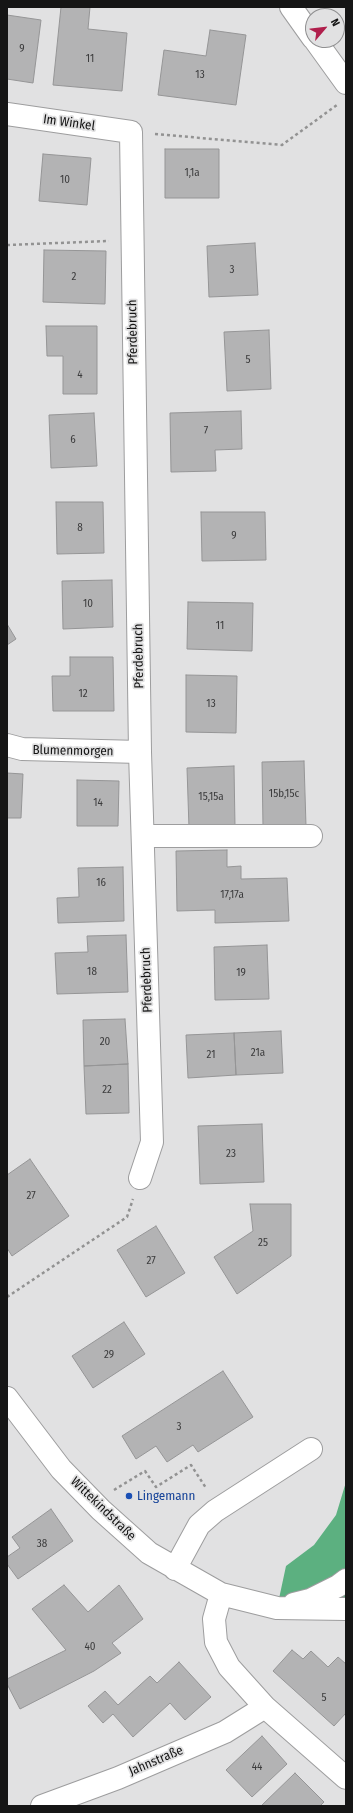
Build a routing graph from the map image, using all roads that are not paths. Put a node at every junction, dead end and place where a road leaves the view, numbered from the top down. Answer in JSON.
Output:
{"nodes":[{"id":1,"x":291,"y":7,"type":"edge"},
{"id":2,"x":305,"y":26,"type":"edge"},
{"id":3,"x":321,"y":48,"type":"edge"},
{"id":4,"x":346,"y":83,"type":"edge"},
{"id":5,"x":7,"y":114,"type":"edge"},
{"id":6,"x":131,"y":132,"type":"joint"},
{"id":7,"x":7,"y":745,"type":"edge"},
{"id":8,"x":140,"y":752,"type":"junction"},
{"id":9,"x":144,"y":836,"type":"junction"},
{"id":10,"x":311,"y":836,"type":"dead end"},
{"id":11,"x":140,"y":1178,"type":"road end"},
{"id":12,"x":7,"y":1398,"type":"edge"},
{"id":13,"x":311,"y":1449,"type":"dead end"},
{"id":14,"x":175,"y":1569,"type":"junction"},
{"id":15,"x":346,"y":1580,"type":"edge"},
{"id":16,"x":221,"y":1594,"type":"junction"},
{"id":17,"x":277,"y":1608,"type":"junction"},
{"id":18,"x":346,"y":1609,"type":"edge"},
{"id":19,"x":265,"y":1707,"type":"junction"},
{"id":20,"x":346,"y":1778,"type":"edge"},
{"id":21,"x":42,"y":1806,"type":"edge"}],
"edges":[{"from":1,"to":2,"type":"street"},
{"from":3,"to":4,"type":"street"},
{"from":5,"to":6,"type":"street","name":"Im Winkel"},
{"from":6,"to":8,"type":"street","name":"Pferdebruch"},
{"from":7,"to":8,"type":"street","name":"Blumenmorgen"},
{"from":8,"to":9,"type":"street","name":"Pferdebruch"},
{"from":9,"to":10,"type":"street"},
{"from":9,"to":11,"type":"street","name":"Pferdebruch"},
{"from":12,"to":14,"type":"street","name":"Wittekindstraße"},
{"from":13,"to":14,"type":"street"},
{"from":14,"to":16,"type":"street","name":"Wittekindstraße"},
{"from":15,"to":17,"type":"street"},
{"from":16,"to":17,"type":"street","name":"Wittekindstraße"},
{"from":16,"to":19,"type":"street"},
{"from":17,"to":18,"type":"street","name":"Wittekindstraße"},
{"from":19,"to":20,"type":"street"},
{"from":19,"to":21,"type":"street","name":"Jahnstraße"}]}
